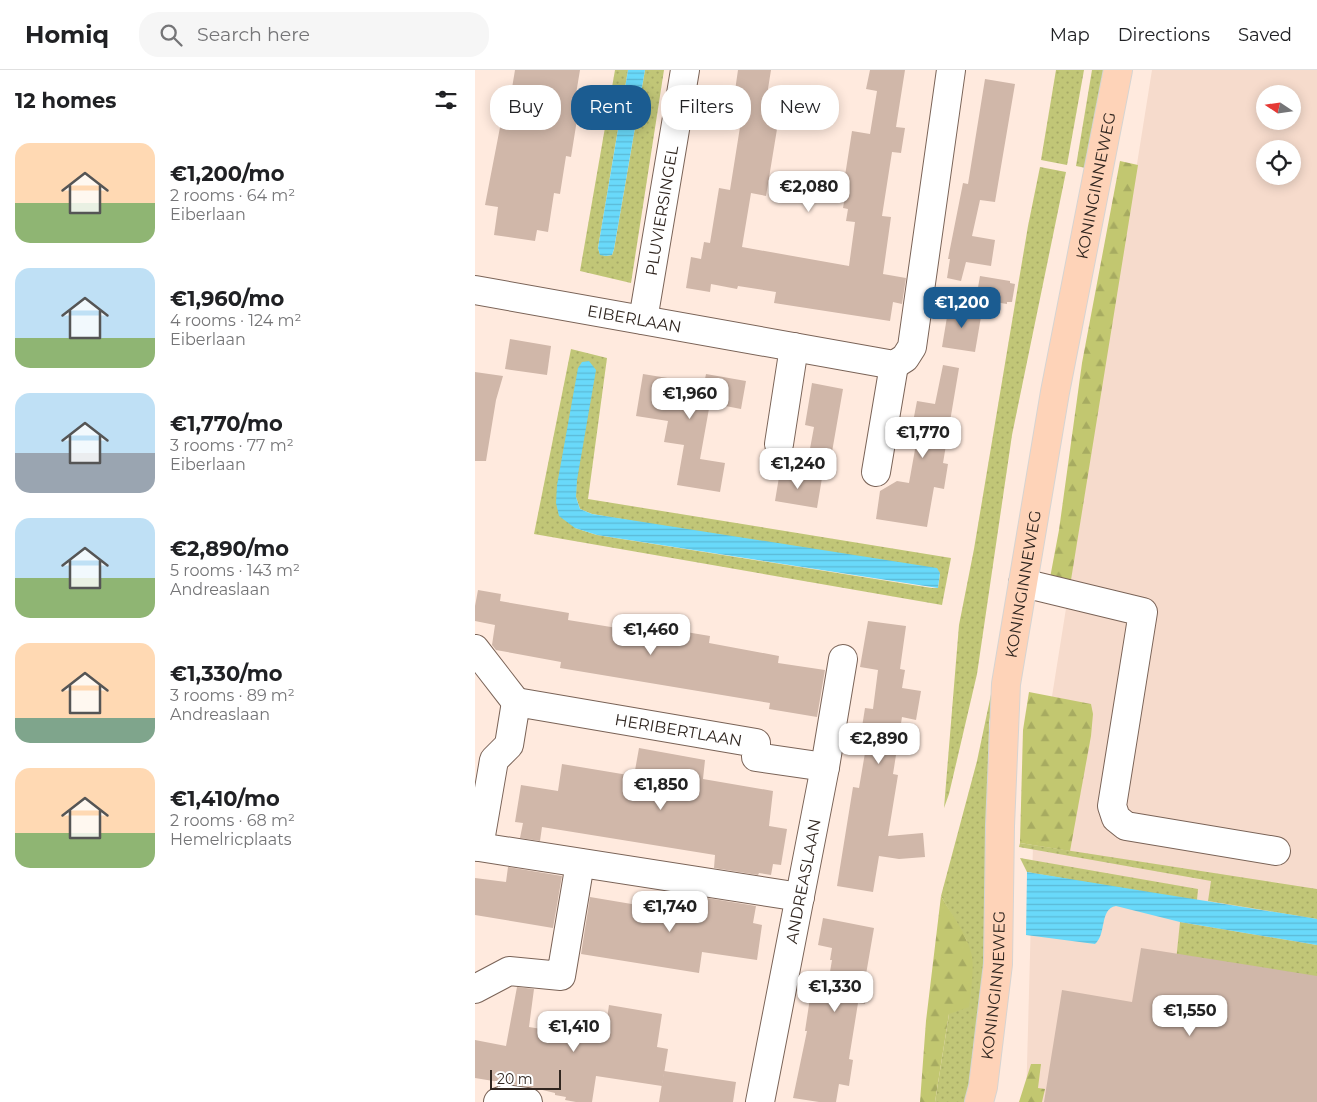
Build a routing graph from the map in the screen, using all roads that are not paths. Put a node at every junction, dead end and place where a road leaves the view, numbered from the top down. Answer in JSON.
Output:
{"nodes":[{"id":1,"x":685,"y":70,"type":"edge"},
{"id":2,"x":951,"y":70,"type":"edge"},
{"id":3,"x":1118,"y":70,"type":"edge"},
{"id":4,"x":475,"y":290,"type":"edge"},
{"id":5,"x":643,"y":320,"type":"junction"},
{"id":6,"x":794,"y":347,"type":"junction"},
{"id":7,"x":894,"y":365,"type":"junction"},
{"id":8,"x":776,"y":443,"type":"dead end"},
{"id":9,"x":876,"y":472,"type":"dead end"},
{"id":10,"x":1023,"y":582,"type":"junction"},
{"id":11,"x":475,"y":649,"type":"edge"},
{"id":12,"x":843,"y":659,"type":"dead end"},
{"id":13,"x":516,"y":702,"type":"junction"},
{"id":14,"x":825,"y":767,"type":"junction"},
{"id":15,"x":477,"y":849,"type":"edge"},
{"id":16,"x":1276,"y":851,"type":"dead end"},
{"id":17,"x":580,"y":863,"type":"junction"},
{"id":18,"x":801,"y":897,"type":"junction"},
{"id":19,"x":475,"y":989,"type":"edge"},
{"id":20,"x":497,"y":1102,"type":"edge"},
{"id":21,"x":528,"y":1102,"type":"edge"},
{"id":22,"x":760,"y":1102,"type":"edge"},
{"id":23,"x":979,"y":1102,"type":"edge"}],
"edges":[{"from":1,"to":5,"type":"street","name":"PLUVIERSINGEL"},
{"from":2,"to":7,"type":"street"},
{"from":3,"to":10,"type":"main road","name":"KONINGINNEWEG"},
{"from":4,"to":5,"type":"street","name":"EIBERLAAN"},
{"from":5,"to":6,"type":"street","name":"EIBERLAAN"},
{"from":6,"to":7,"type":"street","name":"EIBERLAAN"},
{"from":6,"to":8,"type":"street"},
{"from":7,"to":9,"type":"street"},
{"from":10,"to":16,"type":"street"},
{"from":10,"to":23,"type":"main road","name":"KONINGINNEWEG"},
{"from":11,"to":13,"type":"street"},
{"from":12,"to":14,"type":"street","name":"ANDREASLAAN"},
{"from":13,"to":14,"type":"street","name":"HERIBERTLAAN"},
{"from":13,"to":15,"type":"street"},
{"from":14,"to":18,"type":"street","name":"ANDREASLAAN"},
{"from":15,"to":17,"type":"street"},
{"from":17,"to":18,"type":"street"},
{"from":17,"to":19,"type":"street"},
{"from":18,"to":22,"type":"street","name":"ANDREASLAAN"},
{"from":20,"to":21,"type":"street"}]}
